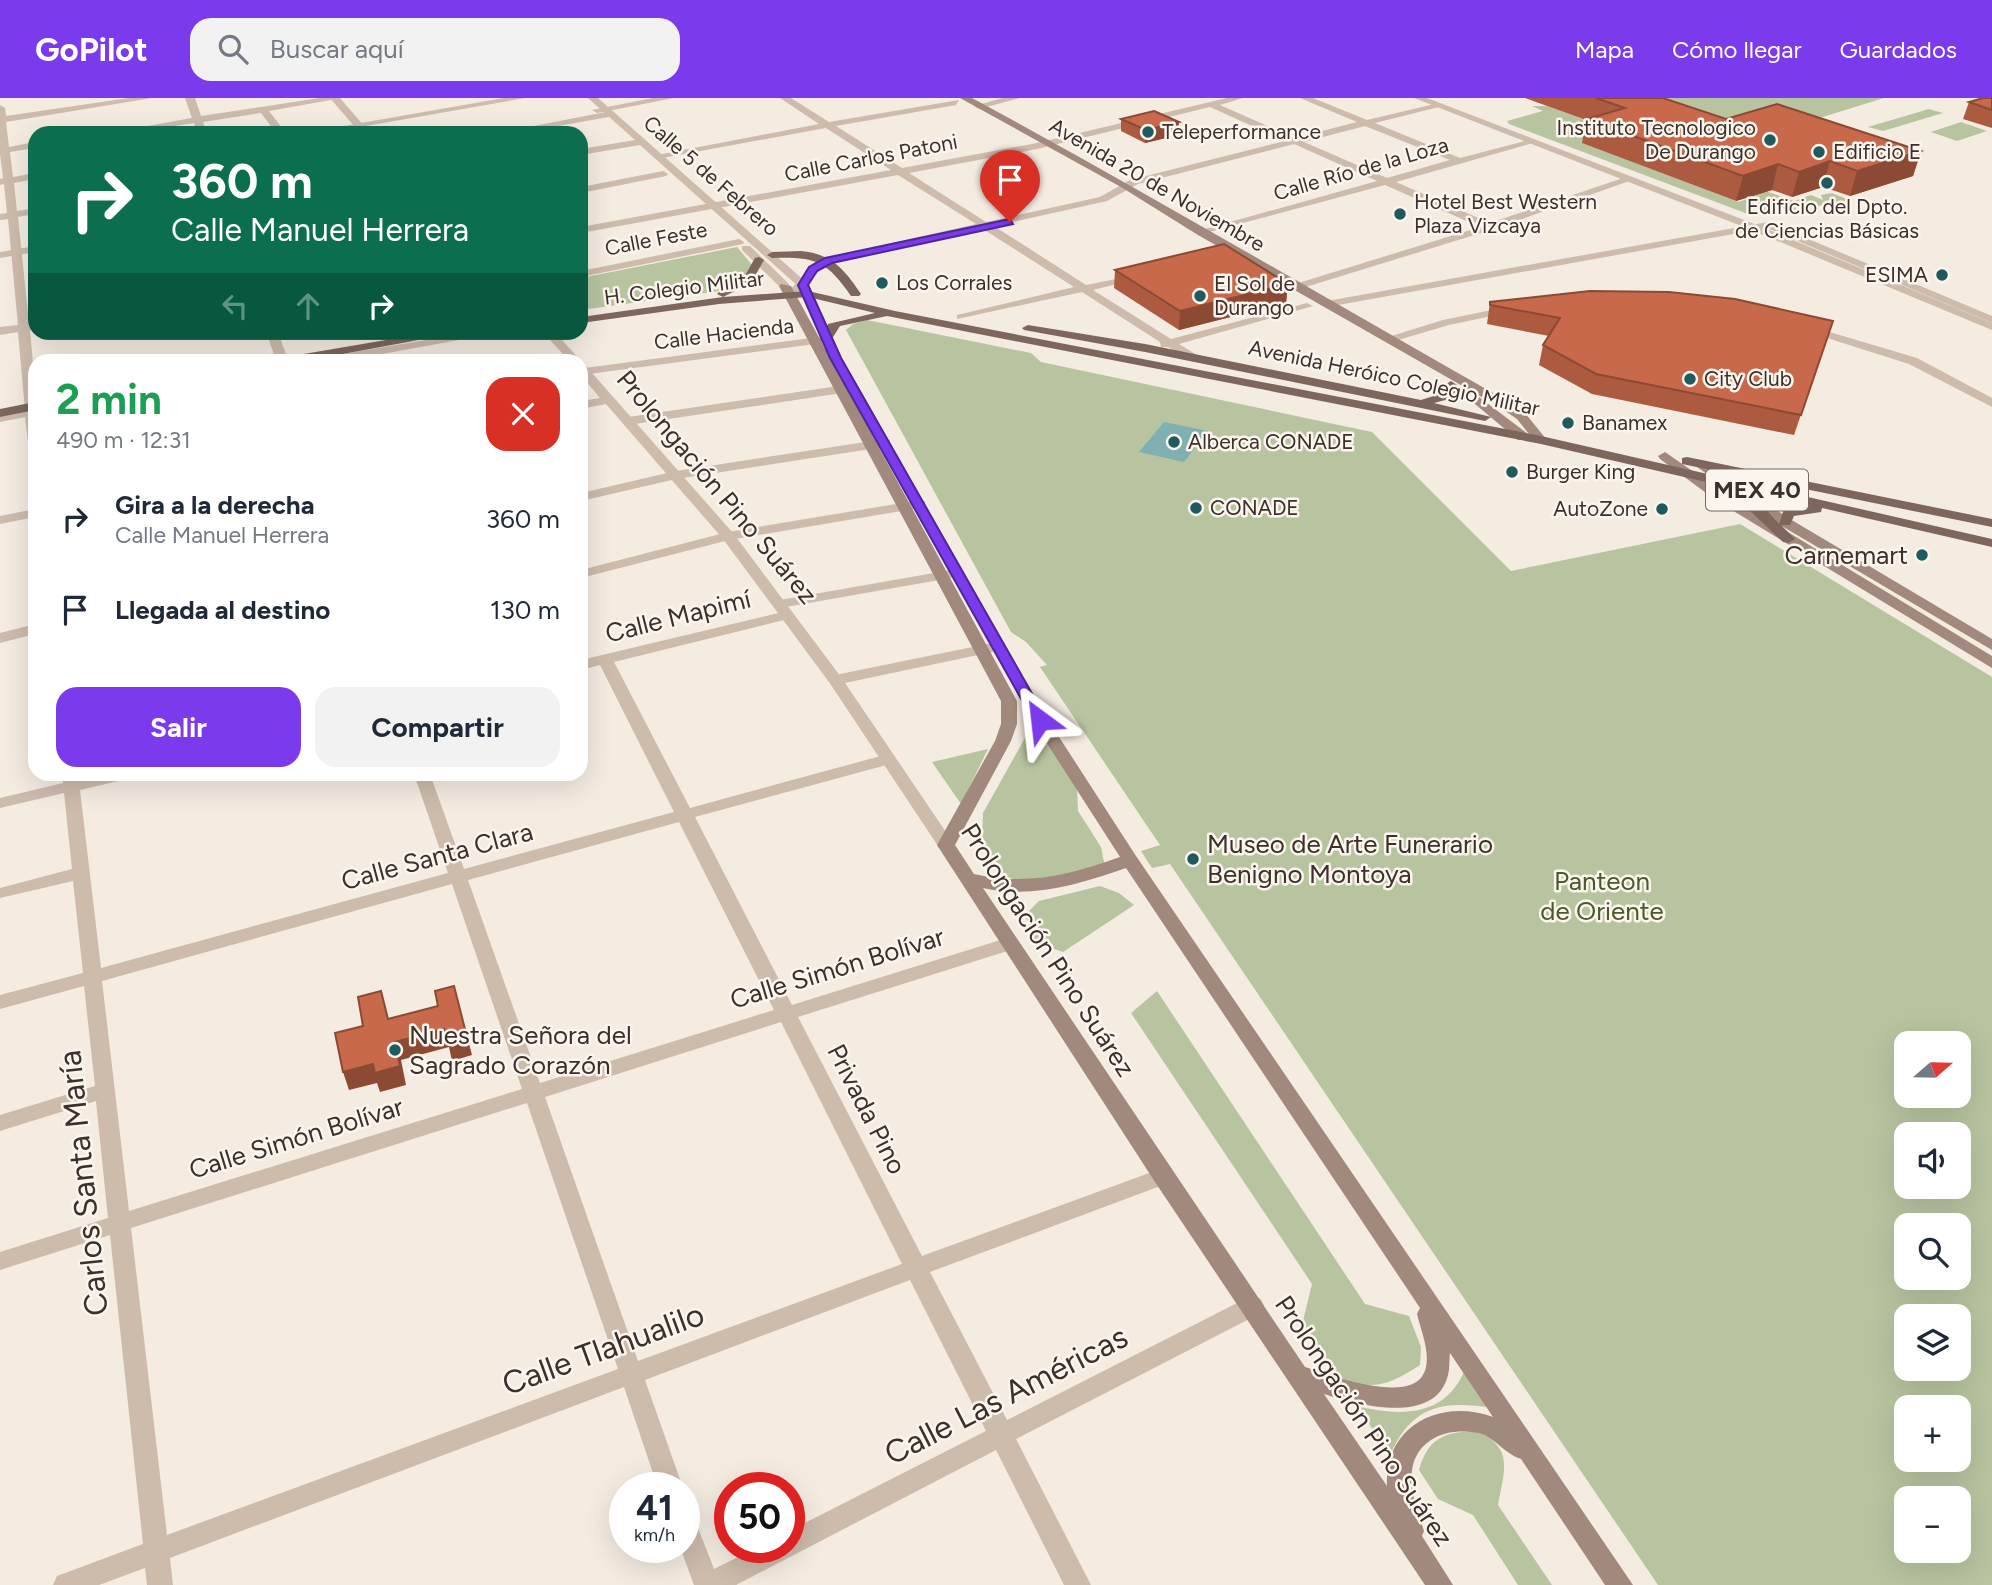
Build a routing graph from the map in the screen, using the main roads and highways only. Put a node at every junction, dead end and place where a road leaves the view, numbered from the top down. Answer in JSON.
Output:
{"nodes":[{"id":1,"x":956,"y":99,"type":"edge"},
{"id":2,"x":1121,"y":190,"type":"junction"},
{"id":3,"x":772,"y":255,"type":"road end"},
{"id":4,"x":759,"y":260,"type":"road end"},
{"id":5,"x":806,"y":289,"type":"junction"},
{"id":6,"x":788,"y":291,"type":"junction"},
{"id":7,"x":723,"y":294,"type":"junction"},
{"id":8,"x":855,"y":294,"type":"junction"},
{"id":9,"x":588,"y":312,"type":"edge"},
{"id":10,"x":895,"y":314,"type":"junction"},
{"id":11,"x":588,"y":319,"type":"edge"},
{"id":12,"x":410,"y":340,"type":"edge"},
{"id":13,"x":820,"y":341,"type":"junction"},
{"id":14,"x":327,"y":354,"type":"edge"},
{"id":15,"x":1450,"y":381,"type":"junction"},
{"id":16,"x":846,"y":389,"type":"junction"},
{"id":17,"x":1418,"y":402,"type":"junction"},
{"id":18,"x":28,"y":410,"type":"edge"},
{"id":19,"x":0,"y":413,"type":"edge"},
{"id":20,"x":1509,"y":423,"type":"junction"},
{"id":21,"x":1527,"y":432,"type":"junction"},
{"id":22,"x":1697,"y":469,"type":"junction"},
{"id":23,"x":1732,"y":484,"type":"junction"},
{"id":24,"x":1813,"y":489,"type":"junction"},
{"id":25,"x":1766,"y":492,"type":"junction"},
{"id":26,"x":1753,"y":502,"type":"junction"},
{"id":27,"x":1852,"y":512,"type":"junction"},
{"id":28,"x":1785,"y":522,"type":"junction"},
{"id":29,"x":1992,"y":523,"type":"edge"},
{"id":30,"x":1992,"y":530,"type":"edge"},
{"id":31,"x":1788,"y":539,"type":"junction"},
{"id":32,"x":1992,"y":543,"type":"edge"},
{"id":33,"x":950,"y":574,"type":"junction"},
{"id":34,"x":1992,"y":645,"type":"edge"},
{"id":35,"x":990,"y":649,"type":"junction"},
{"id":36,"x":1992,"y":663,"type":"edge"},
{"id":37,"x":1130,"y":860,"type":"junction"},
{"id":38,"x":967,"y":878,"type":"junction"},
{"id":39,"x":1414,"y":1279,"type":"junction"},
{"id":40,"x":1300,"y":1375,"type":"junction"},
{"id":41,"x":1540,"y":1467,"type":"junction"},
{"id":42,"x":1415,"y":1547,"type":"junction"},
{"id":43,"x":1440,"y":1585,"type":"edge"},
{"id":44,"x":1620,"y":1585,"type":"edge"}],
"edges":[{"from":1,"to":2,"type":"main road","name":"Avenida 20 de Noviembre"},
{"from":1,"to":2,"type":"main road","name":"Avenida 20 de Noviembre"},
{"from":2,"to":15,"type":"main road","name":"Avenida 20 de Noviembre"},
{"from":2,"to":15,"type":"main road","name":"Avenida 20 de Noviembre"},
{"from":3,"to":8,"type":"main road"},
{"from":4,"to":7,"type":"main road"},
{"from":5,"to":6,"type":"main road","name":"Avenida Heróico Colegio Militar"},
{"from":5,"to":8,"type":"main road","name":"Avenida Heróico Colegio Militar"},
{"from":5,"to":10,"type":"main road","name":"Avenida Heróico Colegio Militar"},
{"from":5,"to":13,"type":"main road"},
{"from":6,"to":7,"type":"main road","name":"H. Colegio Militar"},
{"from":6,"to":11,"type":"main road","name":"H. Colegio Militar"},
{"from":6,"to":13,"type":"main road"},
{"from":7,"to":9,"type":"main road","name":"H. Colegio Militar"},
{"from":8,"to":17,"type":"main road","name":"Avenida Heróico Colegio Militar"},
{"from":10,"to":13,"type":"main road"},
{"from":10,"to":21,"type":"main road","name":"Avenida Heróico Colegio Militar"},
{"from":12,"to":14,"type":"main road"},
{"from":13,"to":16,"type":"main road"},
{"from":15,"to":17,"type":"main road"},
{"from":15,"to":20,"type":"main road","name":"Avenida 20 de Noviembre"},
{"from":15,"to":21,"type":"main road","name":"Avenida 20 de Noviembre"},
{"from":16,"to":33,"type":"main road"},
{"from":16,"to":33,"type":"main road"},
{"from":17,"to":20,"type":"main road","name":"Avenida Heróico Colegio Militar"},
{"from":18,"to":19,"type":"main road"},
{"from":20,"to":21,"type":"main road","name":"Avenida 20 de Noviembre"},
{"from":21,"to":22,"type":"main road","name":"Avenida Heróico Colegio Militar"},
{"from":21,"to":22,"type":"main road","name":"Avenida Heróico Colegio Militar","number":"MEX 40"},
{"from":22,"to":23,"type":"main road"},
{"from":22,"to":24,"type":"main road","name":"Avenida Heróico Colegio Militar","number":"MEX 40"},
{"from":22,"to":31,"type":"main road"},
{"from":23,"to":25,"type":"main road","number":"MEX 40"},
{"from":23,"to":26,"type":"main road"},
{"from":24,"to":25,"type":"main road"},
{"from":24,"to":27,"type":"main road"},
{"from":24,"to":29,"type":"main road","name":"Avenida Heróico Colegio Militar","number":"MEX 40"},
{"from":24,"to":30,"type":"main road"},
{"from":25,"to":26,"type":"main road"},
{"from":25,"to":27,"type":"main road","number":"MEX 40"},
{"from":26,"to":28,"type":"main road"},
{"from":26,"to":31,"type":"main road"},
{"from":27,"to":28,"type":"main road"},
{"from":27,"to":32,"type":"main road","number":"MEX 40"},
{"from":28,"to":34,"type":"main road"},
{"from":31,"to":36,"type":"main road"},
{"from":33,"to":35,"type":"main road"},
{"from":35,"to":37,"type":"main road"},
{"from":35,"to":38,"type":"main road","name":"Prolongación Pino Suárez"},
{"from":37,"to":38,"type":"main road"},
{"from":37,"to":39,"type":"main road"},
{"from":38,"to":40,"type":"main road","name":"Prolongación Pino Suárez"},
{"from":39,"to":40,"type":"main road"},
{"from":39,"to":41,"type":"main road"},
{"from":40,"to":42,"type":"main road","name":"Prolongación Pino Suárez"},
{"from":41,"to":42,"type":"main road"},
{"from":41,"to":44,"type":"main road"},
{"from":42,"to":43,"type":"main road","name":"Prolongación Pino Suárez"}]}
